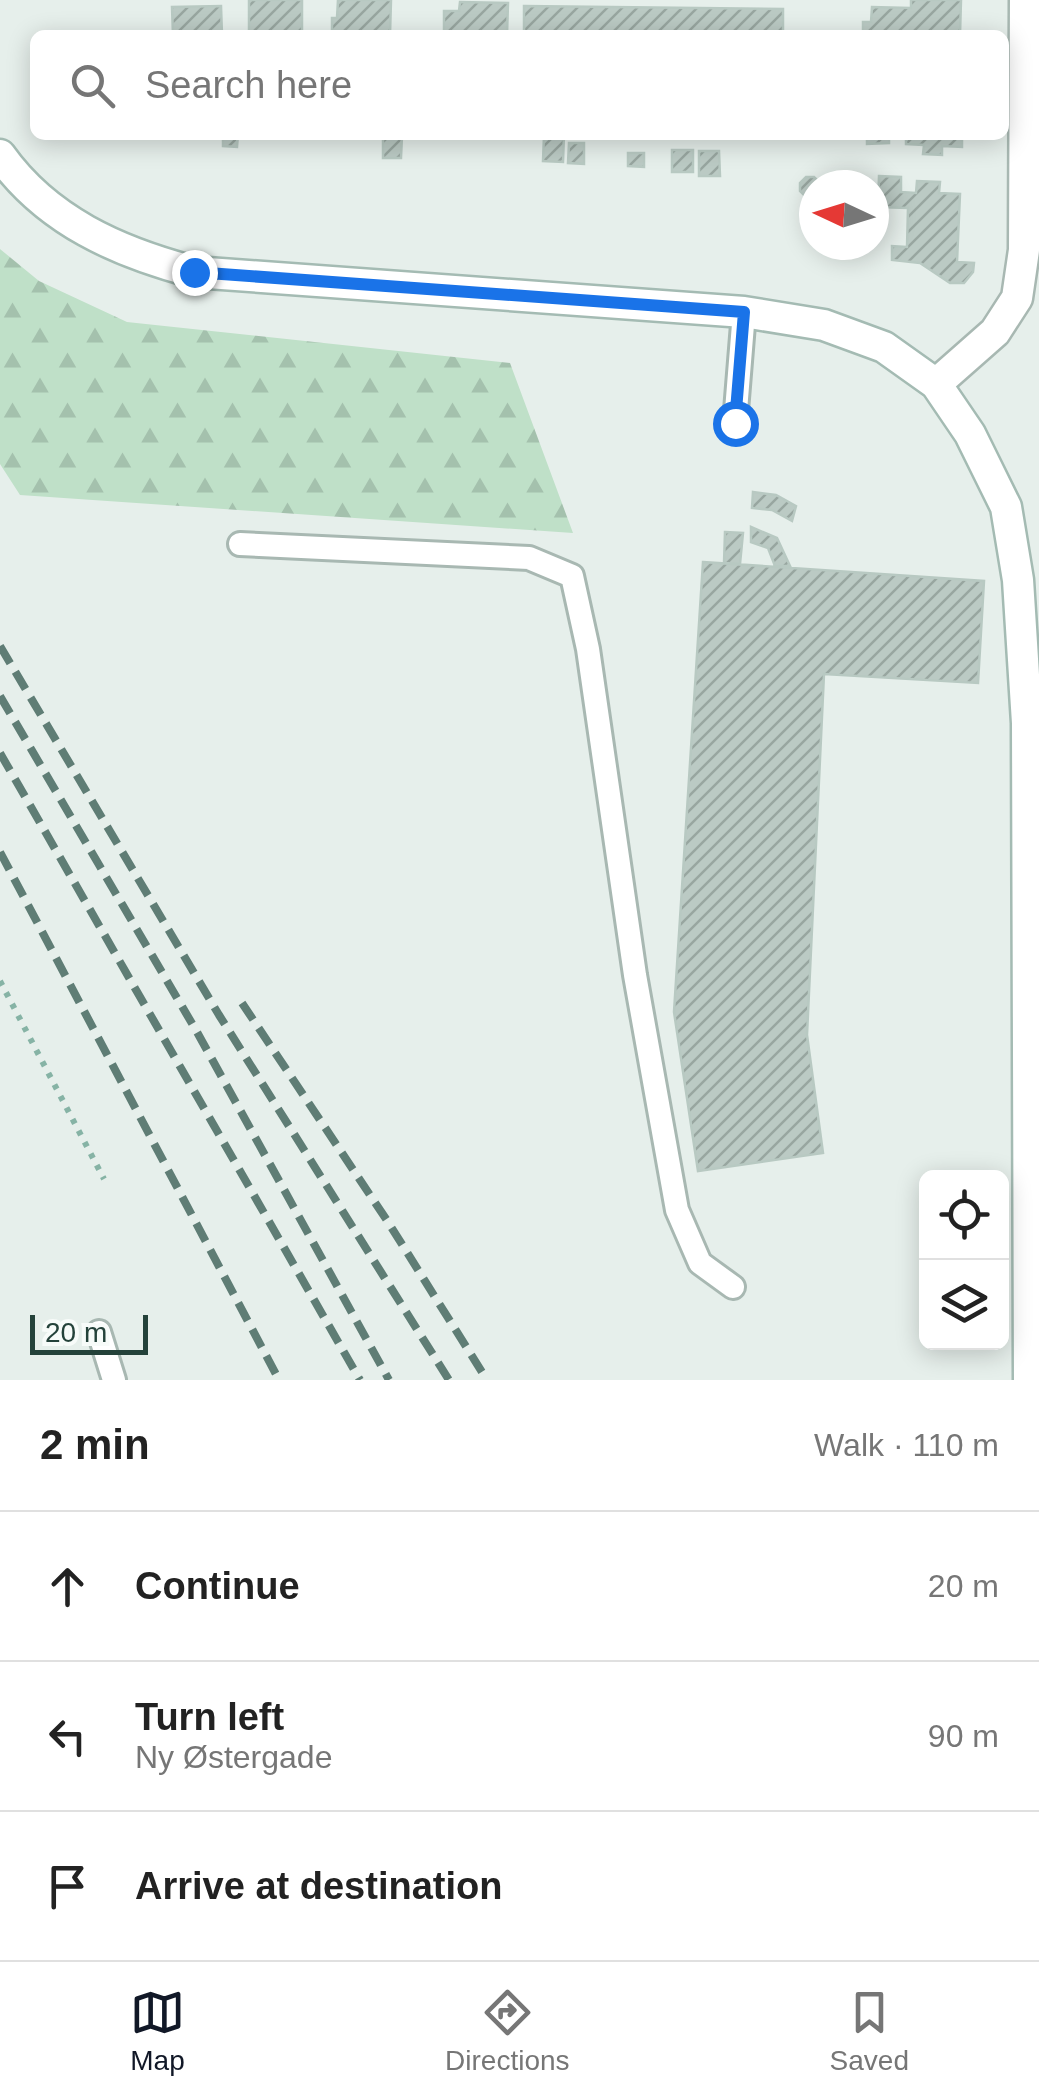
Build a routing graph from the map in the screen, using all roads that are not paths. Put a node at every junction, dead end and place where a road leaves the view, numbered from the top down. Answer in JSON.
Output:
{"nodes":[{"id":1,"x":1026,"y":0,"type":"edge"},
{"id":2,"x":0,"y":155,"type":"edge"},
{"id":3,"x":744,"y":312,"type":"junction"},
{"id":4,"x":936,"y":384,"type":"junction"},
{"id":5,"x":735,"y":423,"type":"dead end"},
{"id":6,"x":240,"y":544,"type":"dead end"},
{"id":7,"x":1033,"y":723,"type":"edge"},
{"id":8,"x":733,"y":1287,"type":"dead end"},
{"id":9,"x":99,"y":1332,"type":"dead end"},
{"id":10,"x":114,"y":1380,"type":"edge"},
{"id":11,"x":1030,"y":1380,"type":"edge"}],
"edges":[{"from":1,"to":4,"type":"main road"},
{"from":2,"to":3,"type":"main road"},
{"from":3,"to":4,"type":"main road"},
{"from":3,"to":5,"type":"lane"},
{"from":4,"to":7,"type":"main road"},
{"from":6,"to":8,"type":"lane"},
{"from":7,"to":11,"type":"main road"},
{"from":9,"to":10,"type":"lane"}]}
